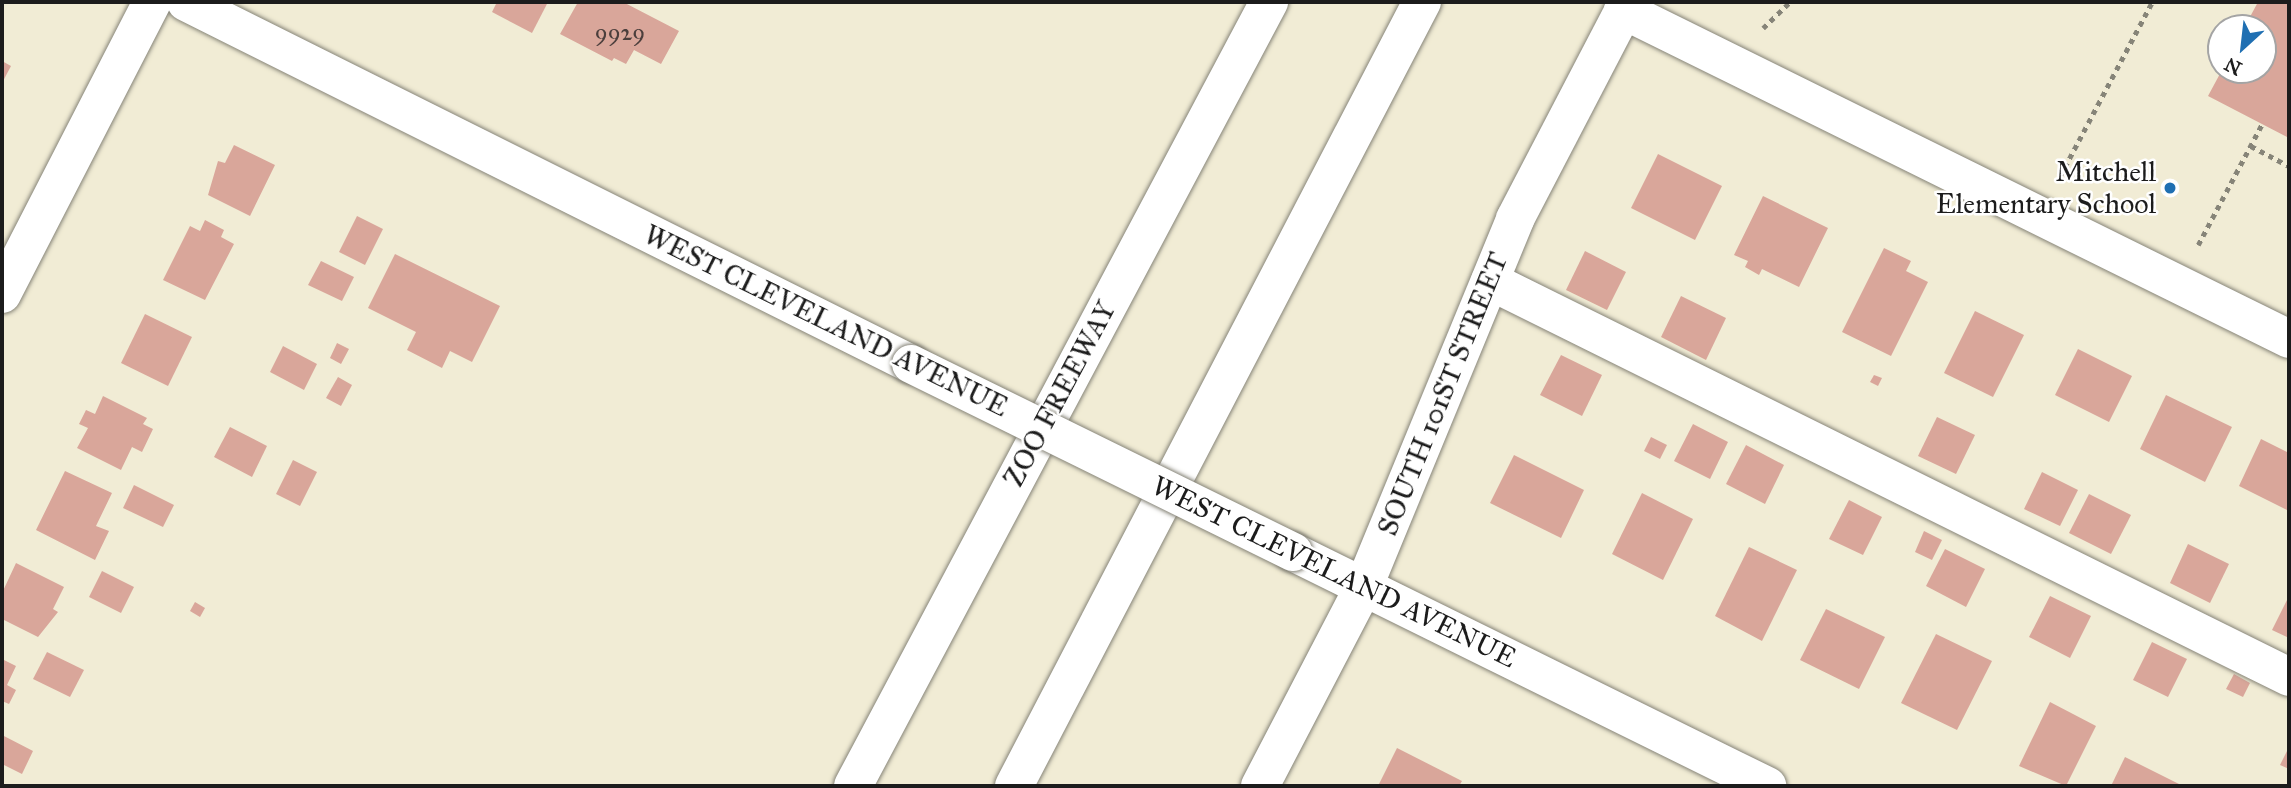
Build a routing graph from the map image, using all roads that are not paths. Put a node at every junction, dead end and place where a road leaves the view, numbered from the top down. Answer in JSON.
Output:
{"nodes":[{"id":1,"x":152,"y":2,"type":"edge"},
{"id":2,"x":186,"y":2,"type":"edge"},
{"id":3,"x":1269,"y":2,"type":"edge"},
{"id":4,"x":1422,"y":2,"type":"edge"},
{"id":5,"x":1625,"y":6,"type":"edge"},
{"id":6,"x":13,"y":247,"type":"edge"},
{"id":7,"x":1490,"y":281,"type":"junction"},
{"id":8,"x":2,"y":294,"type":"edge"},
{"id":9,"x":2289,"y":339,"type":"edge"},
{"id":10,"x":1364,"y":586,"type":"junction"},
{"id":11,"x":2289,"y":677,"type":"edge"},
{"id":12,"x":872,"y":746,"type":"junction"},
{"id":13,"x":844,"y":786,"type":"edge"},
{"id":14,"x":853,"y":786,"type":"edge"},
{"id":15,"x":1014,"y":786,"type":"edge"},
{"id":16,"x":1260,"y":786,"type":"edge"},
{"id":17,"x":1767,"y":786,"type":"edge"}],
"edges":[{"from":1,"to":6,"type":"main road"},
{"from":2,"to":10,"type":"main road","name":"WEST CLEVELAND AVENUE","bridge":true},
{"from":3,"to":12,"type":"main road","name":"ZOO FREEWAY"},
{"from":4,"to":15,"type":"main road"},
{"from":5,"to":7,"type":"main road","name":"SOUTH 101ST STREET"},
{"from":5,"to":9,"type":"main road"},
{"from":6,"to":8,"type":"main road"},
{"from":7,"to":10,"type":"main road","name":"SOUTH 101ST STREET"},
{"from":7,"to":11,"type":"main road"},
{"from":10,"to":16,"type":"main road","name":"SOUTH 101ST STREET"},
{"from":10,"to":17,"type":"main road","name":"WEST CLEVELAND AVENUE"},
{"from":12,"to":13,"type":"main road"},
{"from":12,"to":14,"type":"main road","name":"ZOO FREEWAY"}]}
